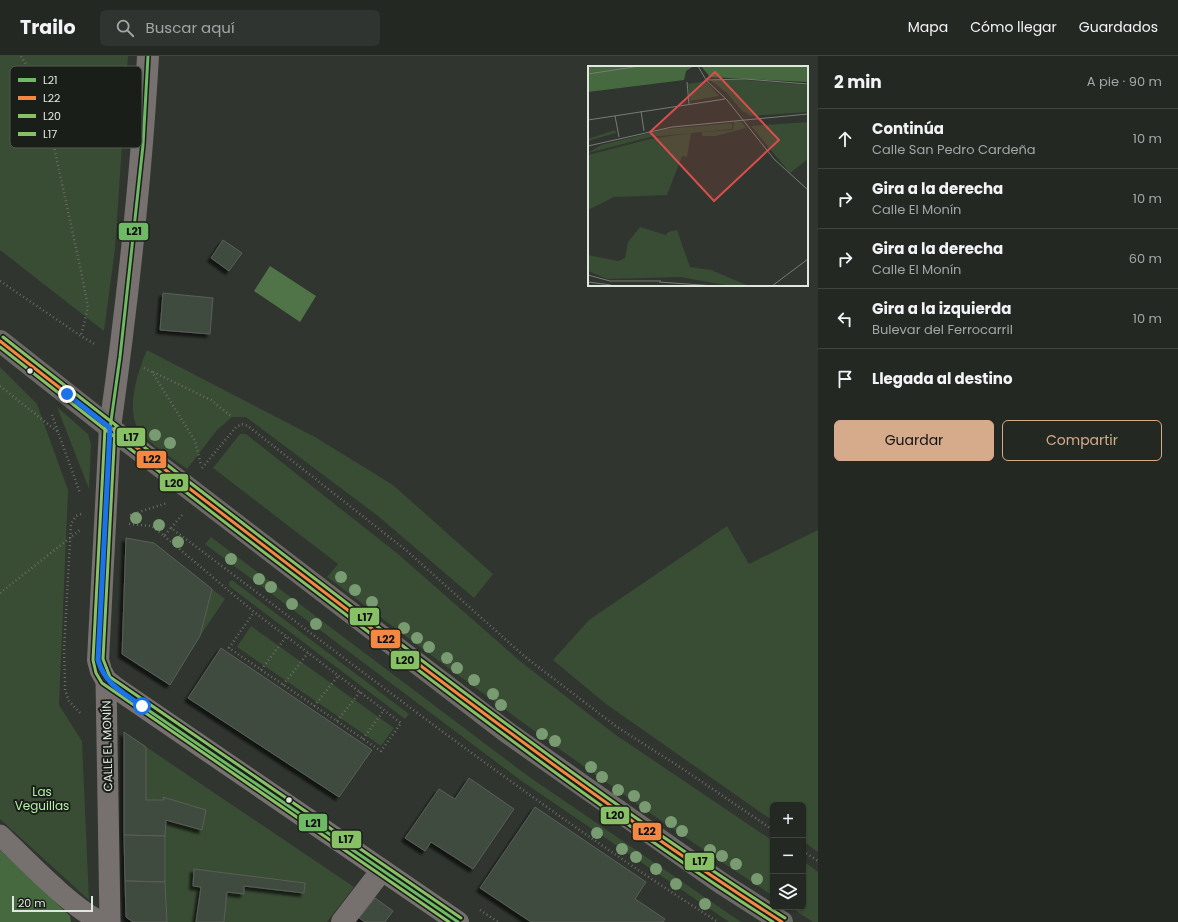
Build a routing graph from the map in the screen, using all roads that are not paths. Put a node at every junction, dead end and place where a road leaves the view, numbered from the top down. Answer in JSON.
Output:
{"nodes":[{"id":1,"x":148,"y":56,"type":"edge"},
{"id":2,"x":0,"y":341,"type":"edge"},
{"id":3,"x":110,"y":428,"type":"junction"},
{"id":4,"x":106,"y":680,"type":"junction"},
{"id":5,"x":0,"y":835,"type":"edge"},
{"id":6,"x":382,"y":870,"type":"junction"},
{"id":7,"x":104,"y":922,"type":"edge"},
{"id":8,"x":110,"y":922,"type":"edge"},
{"id":9,"x":342,"y":922,"type":"edge"},
{"id":10,"x":458,"y":922,"type":"edge"},
{"id":11,"x":782,"y":922,"type":"edge"}],
"edges":[{"from":1,"to":3,"type":"street","name":"CALLE EL MONÍN"},
{"from":2,"to":3,"type":"main road"},
{"from":3,"to":4,"type":"street","name":"CALLE EL MONÍN"},
{"from":3,"to":11,"type":"main road"},
{"from":4,"to":6,"type":"street"},
{"from":4,"to":8,"type":"street","name":"CALLE EL MONÍN"},
{"from":5,"to":7,"type":"street"},
{"from":6,"to":9,"type":"street"},
{"from":6,"to":10,"type":"street"}]}
